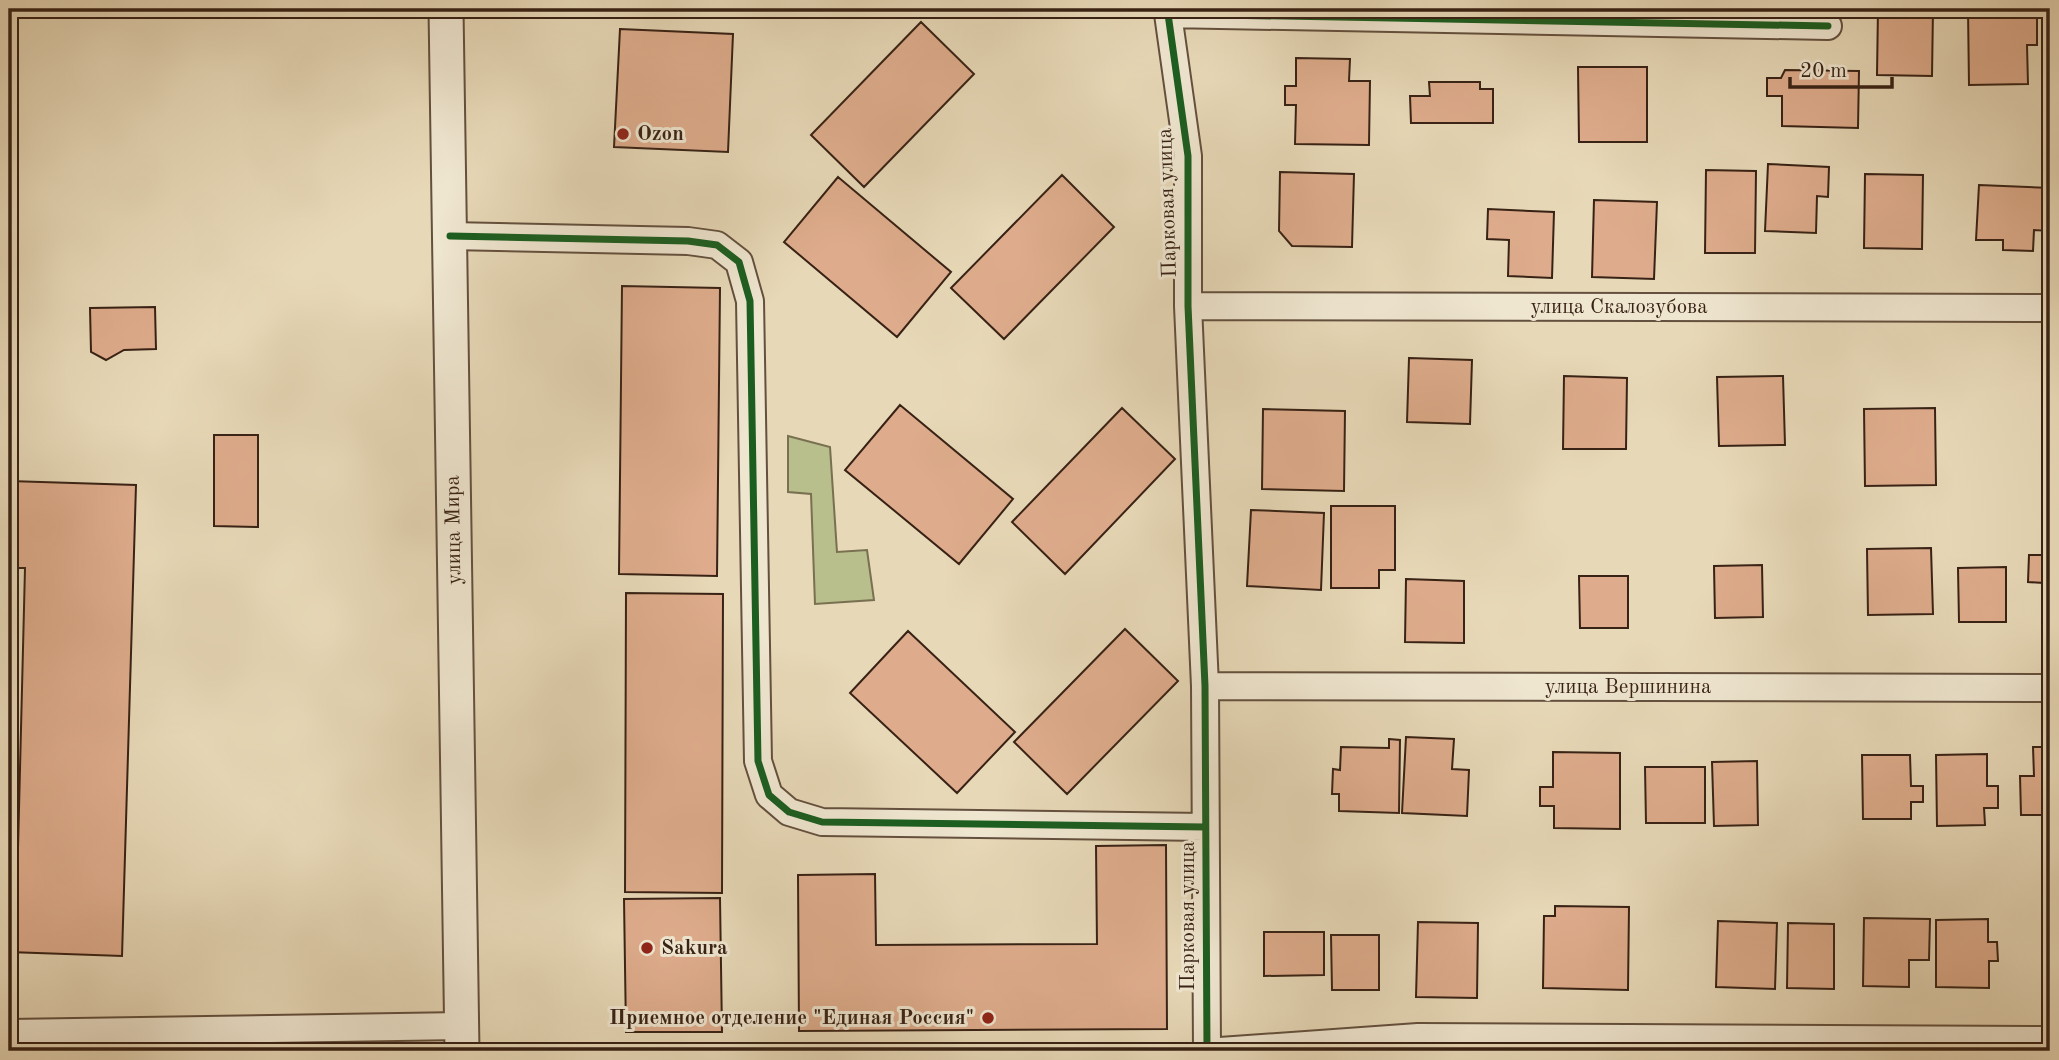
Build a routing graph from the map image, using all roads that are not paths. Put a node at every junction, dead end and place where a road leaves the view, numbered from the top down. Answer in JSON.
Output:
{"nodes":[{"id":1,"x":446,"y":9,"type":"edge"},
{"id":2,"x":1158,"y":11,"type":"edge"},
{"id":3,"x":1828,"y":26,"type":"dead end"},
{"id":4,"x":450,"y":236,"type":"junction"},
{"id":5,"x":1188,"y":306,"type":"junction"},
{"id":6,"x":2050,"y":308,"type":"edge"},
{"id":7,"x":1205,"y":686,"type":"junction"},
{"id":8,"x":2050,"y":688,"type":"edge"},
{"id":9,"x":1205,"y":827,"type":"junction"},
{"id":10,"x":9,"y":1033,"type":"edge"},
{"id":11,"x":462,"y":1039,"type":"edge"},
{"id":12,"x":2050,"y":1040,"type":"edge"},
{"id":13,"x":1207,"y":1051,"type":"edge"},
{"id":14,"x":1220,"y":1051,"type":"edge"}],
"edges":[{"from":1,"to":4,"type":"street","name":"улица Мира"},
{"from":2,"to":3,"type":"street","name":"Парковая улица"},
{"from":2,"to":5,"type":"street","name":"Парковая улица"},
{"from":4,"to":9,"type":"street"},
{"from":4,"to":11,"type":"street","name":"улица Мира"},
{"from":5,"to":6,"type":"street","name":"улица Скалозубова"},
{"from":5,"to":7,"type":"street","name":"Парковая улица"},
{"from":7,"to":8,"type":"street","name":"улица Вершинина"},
{"from":7,"to":9,"type":"street","name":"Парковая улица"},
{"from":9,"to":13,"type":"street","name":"Парковая улица"},
{"from":10,"to":11,"type":"street"},
{"from":12,"to":14,"type":"street"}]}
